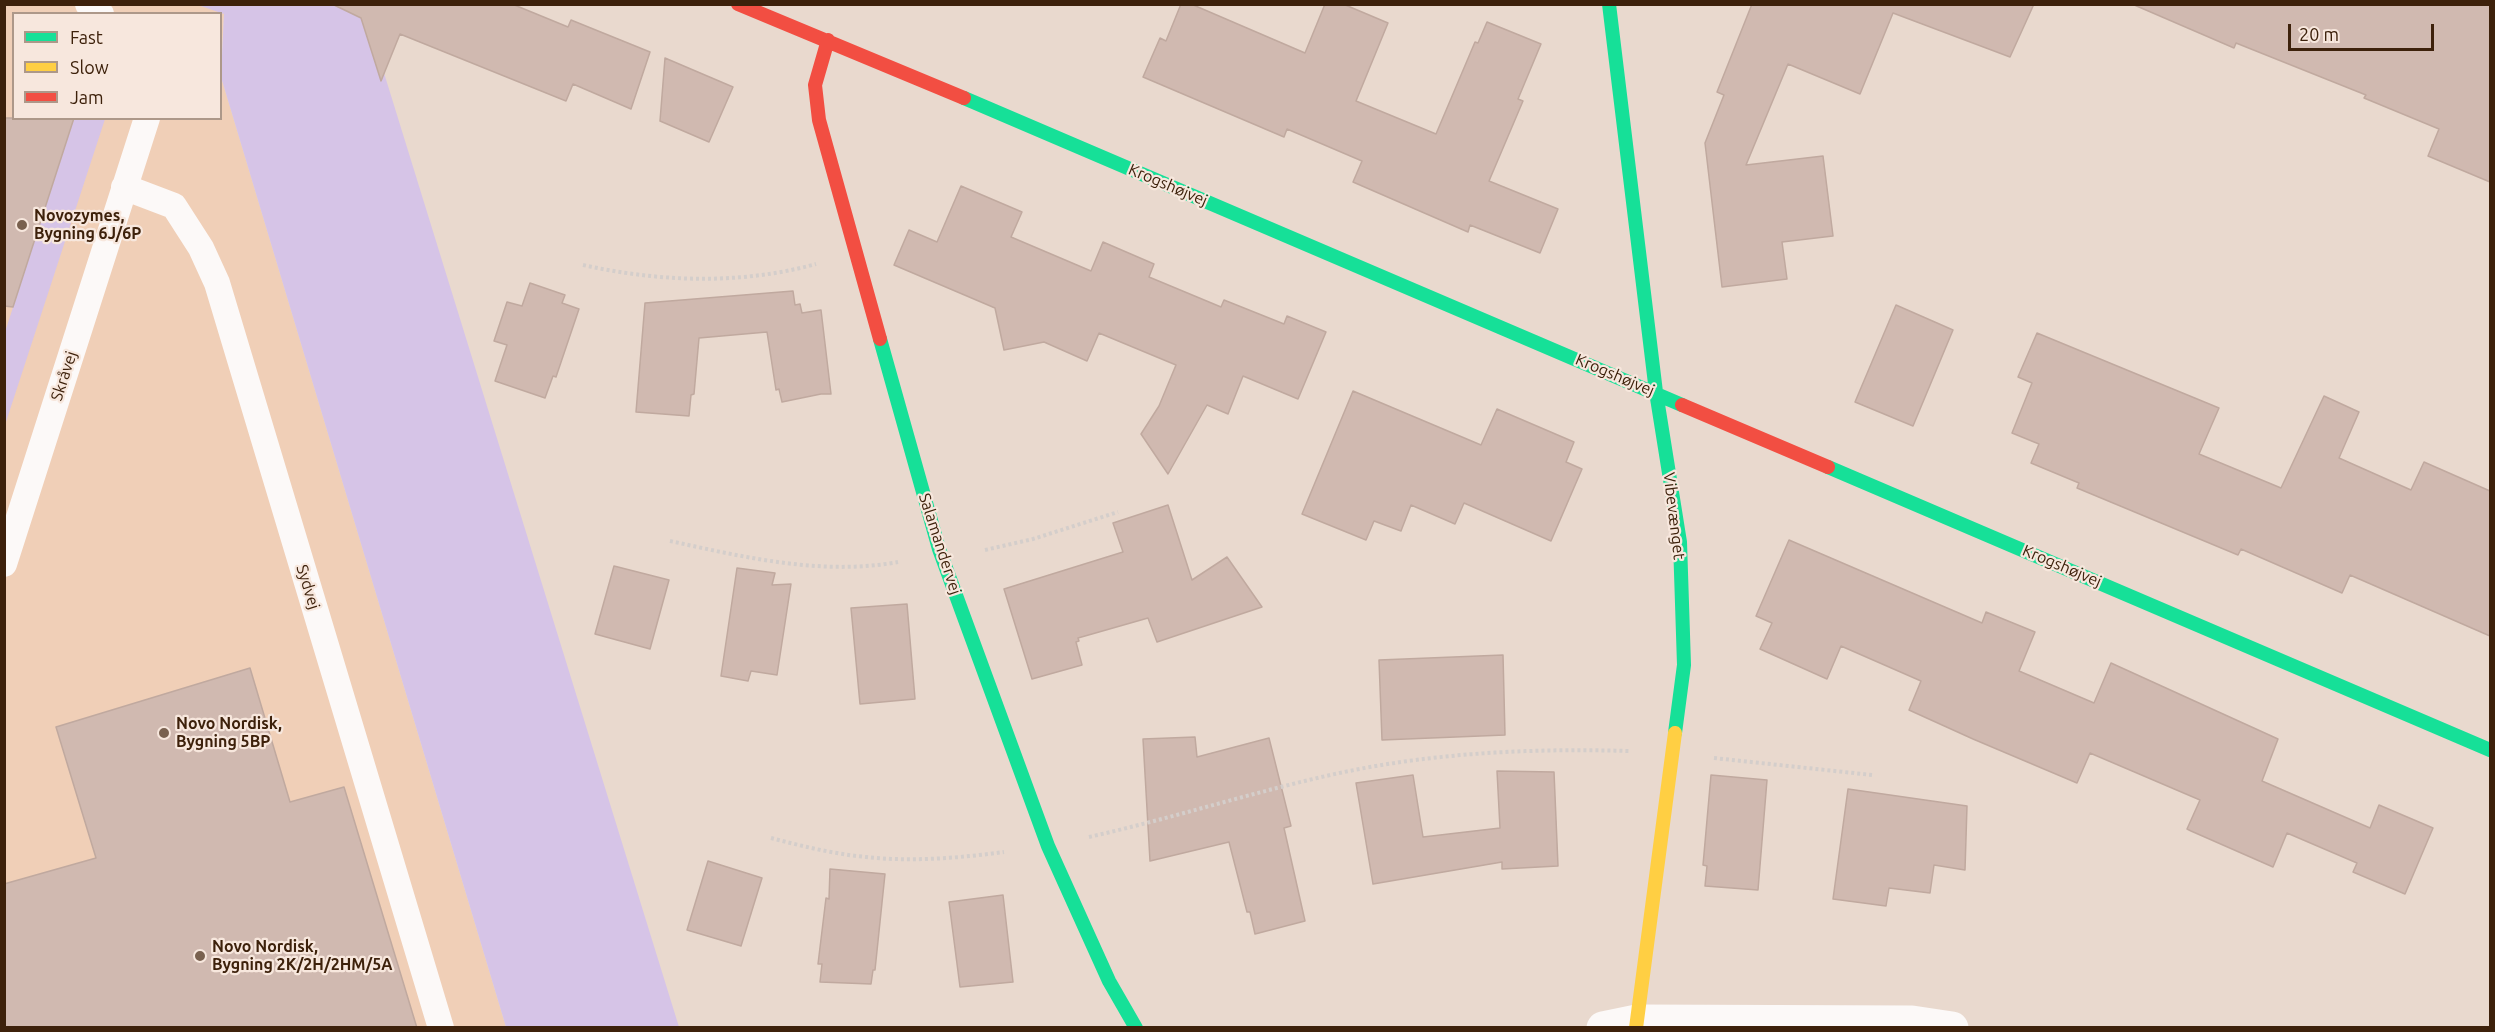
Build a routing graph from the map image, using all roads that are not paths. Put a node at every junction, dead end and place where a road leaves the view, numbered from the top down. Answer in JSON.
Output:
{"nodes":[{"id":1,"x":738,"y":4,"type":"edge"},
{"id":2,"x":1609,"y":4,"type":"edge"},
{"id":3,"x":828,"y":40,"type":"junction"},
{"id":4,"x":146,"y":120,"type":"edge"},
{"id":5,"x":124,"y":187,"type":"junction"},
{"id":6,"x":1656,"y":392,"type":"junction"},
{"id":7,"x":4,"y":564,"type":"edge"},
{"id":8,"x":2490,"y":750,"type":"edge"},
{"id":9,"x":1636,"y":1024,"type":"edge"},
{"id":10,"x":441,"y":1028,"type":"edge"},
{"id":11,"x":1136,"y":1028,"type":"edge"},
{"id":12,"x":1603,"y":1028,"type":"edge"},
{"id":13,"x":1952,"y":1028,"type":"edge"}],
"edges":[{"from":1,"to":3,"type":"street","name":"Krogshøjvej"},
{"from":2,"to":6,"type":"street","name":"Vibevænget"},
{"from":3,"to":6,"type":"street","name":"Krogshøjvej"},
{"from":3,"to":11,"type":"street","name":"Salamandervej"},
{"from":4,"to":5,"type":"lane","name":"Skråvej"},
{"from":5,"to":7,"type":"lane","name":"Skråvej"},
{"from":5,"to":10,"type":"lane","name":"Sydvej"},
{"from":6,"to":8,"type":"street","name":"Krogshøjvej"},
{"from":6,"to":9,"type":"street","name":"Vibevænget"},
{"from":9,"to":12,"type":"street"},
{"from":9,"to":13,"type":"street"}]}
